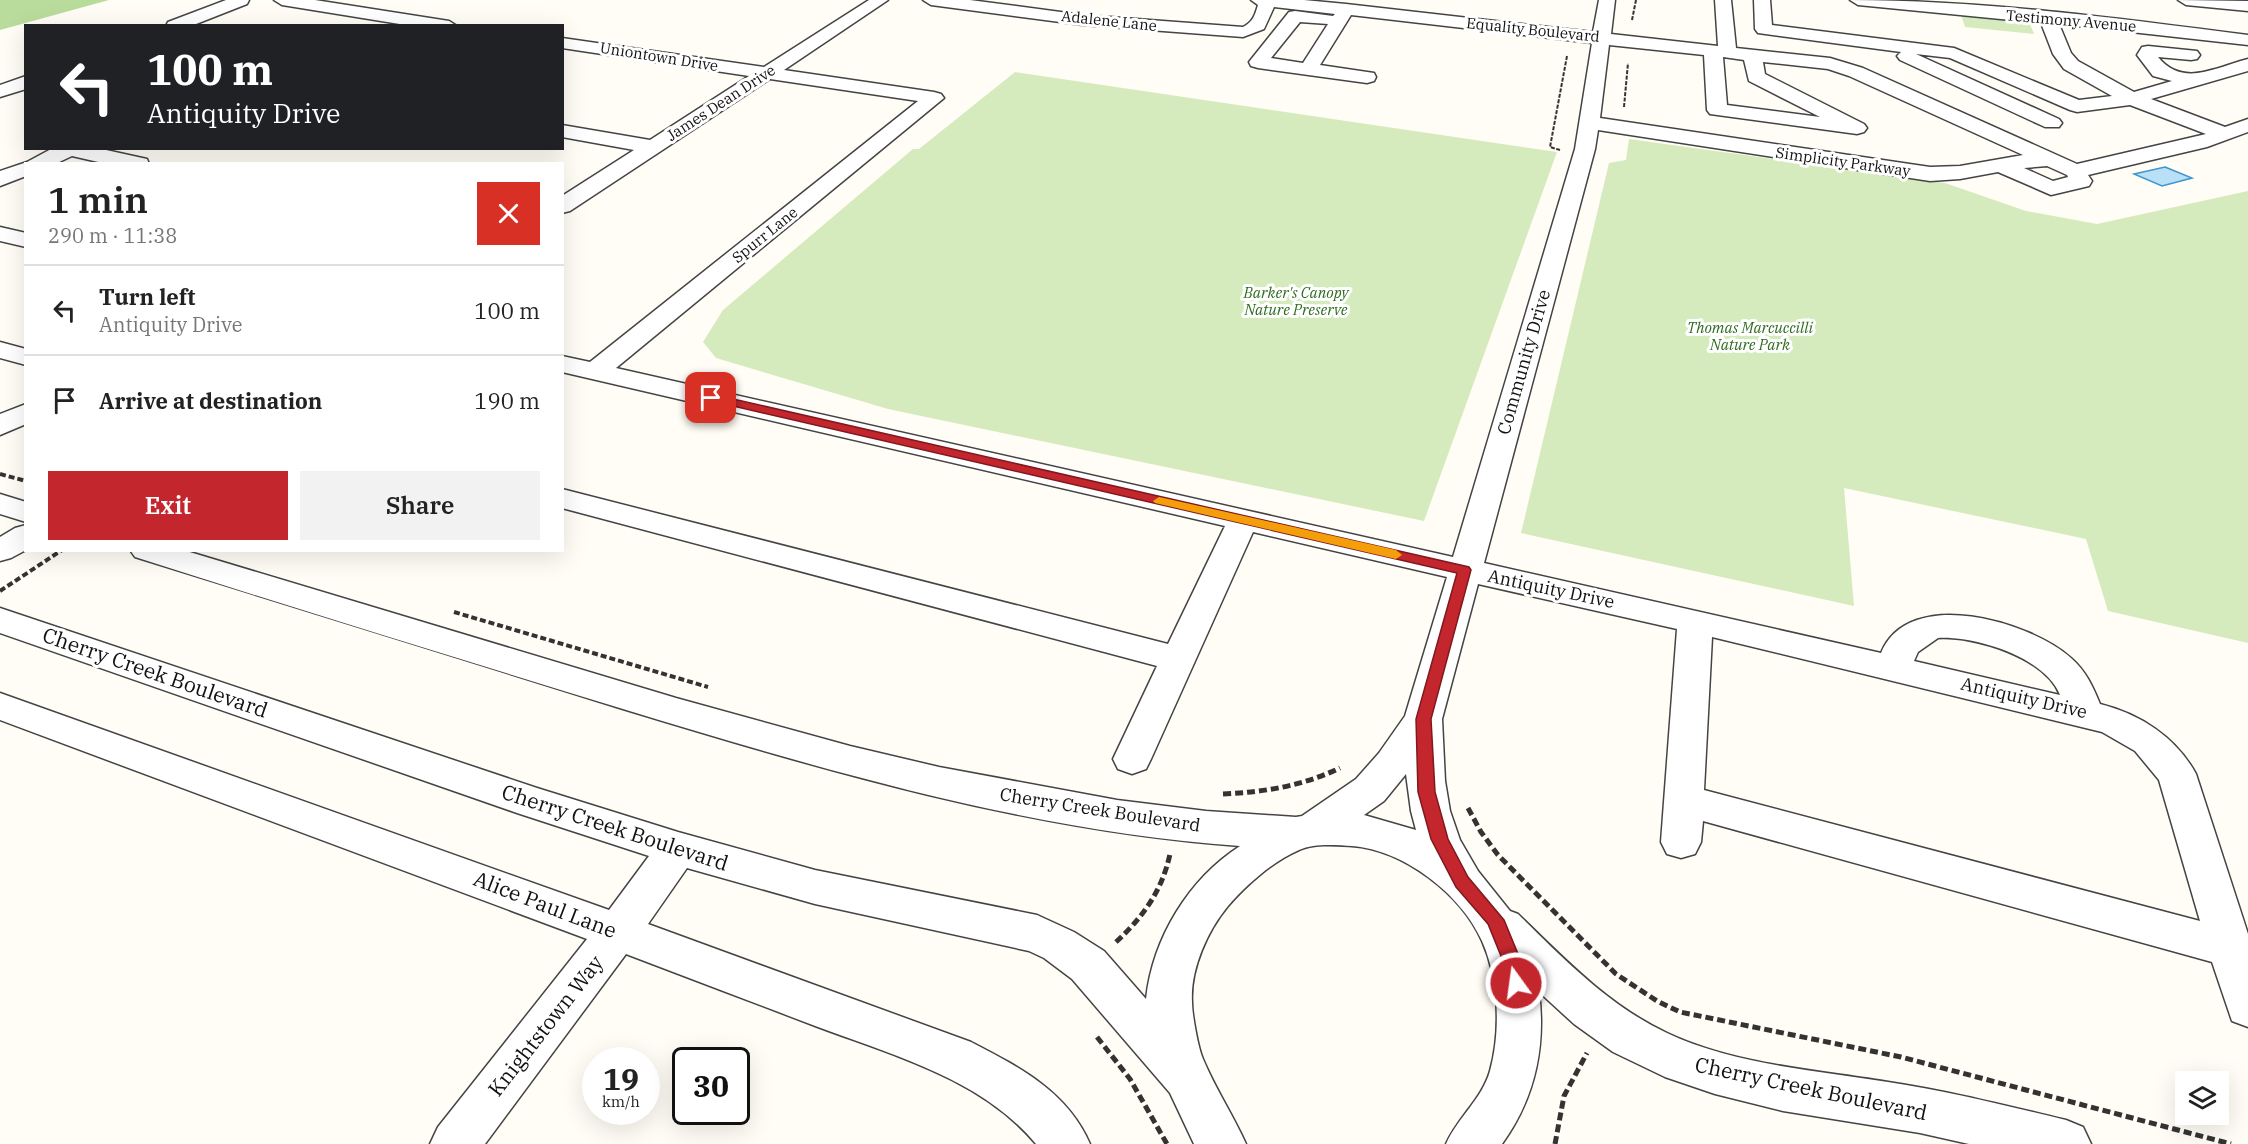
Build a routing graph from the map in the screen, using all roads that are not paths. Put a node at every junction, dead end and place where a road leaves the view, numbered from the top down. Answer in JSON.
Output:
{"nodes":[{"id":1,"x":241,"y":0,"type":"edge"},
{"id":2,"x":282,"y":0,"type":"edge"},
{"id":3,"x":880,"y":0,"type":"edge"},
{"id":4,"x":931,"y":0,"type":"edge"},
{"id":5,"x":1259,"y":0,"type":"edge"},
{"id":6,"x":1607,"y":0,"type":"edge"},
{"id":7,"x":1723,"y":0,"type":"edge"},
{"id":8,"x":1858,"y":0,"type":"edge"},
{"id":9,"x":2186,"y":0,"type":"edge"},
{"id":10,"x":2243,"y":0,"type":"edge"},
{"id":11,"x":1267,"y":1,"type":"edge"},
{"id":12,"x":1905,"y":2,"type":"edge"},
{"id":13,"x":1945,"y":6,"type":"edge"},
{"id":14,"x":2248,"y":6,"type":"edge"},
{"id":15,"x":1762,"y":7,"type":"edge"},
{"id":16,"x":1342,"y":15,"type":"junction"},
{"id":17,"x":384,"y":16,"type":"junction"},
{"id":18,"x":2048,"y":19,"type":"junction"},
{"id":19,"x":179,"y":24,"type":"edge"},
{"id":20,"x":366,"y":24,"type":"edge"},
{"id":21,"x":436,"y":24,"type":"edge"},
{"id":22,"x":1881,"y":26,"type":"dead end"},
{"id":23,"x":1951,"y":29,"type":"dead end"},
{"id":24,"x":1602,"y":38,"type":"junction"},
{"id":25,"x":2034,"y":38,"type":"dead end"},
{"id":26,"x":2057,"y":40,"type":"junction"},
{"id":27,"x":2248,"y":40,"type":"edge"},
{"id":28,"x":564,"y":43,"type":"edge"},
{"id":29,"x":1893,"y":44,"type":"junction"},
{"id":30,"x":1720,"y":50,"type":"junction"},
{"id":31,"x":1752,"y":54,"type":"junction"},
{"id":32,"x":1807,"y":60,"type":"junction"},
{"id":33,"x":2245,"y":67,"type":"edge"},
{"id":34,"x":1308,"y":69,"type":"junction"},
{"id":35,"x":766,"y":73,"type":"junction"},
{"id":36,"x":1367,"y":77,"type":"dead end"},
{"id":37,"x":2192,"y":81,"type":"junction"},
{"id":38,"x":24,"y":83,"type":"edge"},
{"id":39,"x":0,"y":92,"type":"edge"},
{"id":40,"x":934,"y":98,"type":"joint"},
{"id":41,"x":2132,"y":99,"type":"junction"},
{"id":42,"x":2077,"y":106,"type":"junction"},
{"id":43,"x":1589,"y":123,"type":"junction"},
{"id":44,"x":2052,"y":123,"type":"junction"},
{"id":45,"x":2248,"y":124,"type":"edge"},
{"id":46,"x":564,"y":131,"type":"edge"},
{"id":47,"x":2223,"y":133,"type":"junction"},
{"id":48,"x":1990,"y":134,"type":"junction"},
{"id":49,"x":653,"y":147,"type":"junction"},
{"id":50,"x":68,"y":150,"type":"edge"},
{"id":51,"x":75,"y":150,"type":"edge"},
{"id":52,"x":2047,"y":160,"type":"junction"},
{"id":53,"x":41,"y":162,"type":"edge"},
{"id":54,"x":129,"y":162,"type":"edge"},
{"id":55,"x":2013,"y":164,"type":"junction"},
{"id":56,"x":24,"y":169,"type":"edge"},
{"id":57,"x":2075,"y":171,"type":"junction"},
{"id":58,"x":0,"y":179,"type":"edge"},
{"id":59,"x":564,"y":205,"type":"edge"},
{"id":60,"x":0,"y":234,"type":"edge"},
{"id":61,"x":24,"y":240,"type":"edge"},
{"id":62,"x":0,"y":350,"type":"edge"},
{"id":63,"x":24,"y":356,"type":"edge"},
{"id":64,"x":564,"y":364,"type":"edge"},
{"id":65,"x":596,"y":371,"type":"junction"},
{"id":66,"x":24,"y":413,"type":"edge"},
{"id":67,"x":0,"y":426,"type":"edge"},
{"id":68,"x":564,"y":499,"type":"edge"},
{"id":69,"x":0,"y":504,"type":"edge"},
{"id":70,"x":24,"y":511,"type":"edge"},
{"id":71,"x":1243,"y":520,"type":"junction"},
{"id":72,"x":24,"y":536,"type":"edge"},
{"id":73,"x":0,"y":551,"type":"edge"},
{"id":74,"x":153,"y":552,"type":"edge"},
{"id":75,"x":1465,"y":570,"type":"junction"},
{"id":76,"x":0,"y":620,"type":"edge"},
{"id":77,"x":1694,"y":621,"type":"junction"},
{"id":78,"x":1178,"y":659,"type":"junction"},
{"id":79,"x":1895,"y":668,"type":"junction"},
{"id":80,"x":0,"y":706,"type":"edge"},
{"id":81,"x":2085,"y":713,"type":"junction"},
{"id":82,"x":1424,"y":719,"type":"junction"},
{"id":83,"x":1132,"y":759,"type":"dead end"},
{"id":84,"x":1684,"y":800,"type":"junction"},
{"id":85,"x":1302,"y":833,"type":"junction"},
{"id":86,"x":1681,"y":842,"type":"dead end"},
{"id":87,"x":678,"y":849,"type":"junction"},
{"id":88,"x":1462,"y":882,"type":"junction"},
{"id":89,"x":1495,"y":920,"type":"junction"},
{"id":90,"x":617,"y":933,"type":"junction"},
{"id":91,"x":2240,"y":951,"type":"edge"},
{"id":92,"x":2248,"y":1007,"type":"edge"},
{"id":93,"x":1190,"y":1081,"type":"junction"},
{"id":94,"x":455,"y":1144,"type":"edge"},
{"id":95,"x":1065,"y":1144,"type":"edge"},
{"id":96,"x":1220,"y":1144,"type":"edge"},
{"id":97,"x":1471,"y":1144,"type":"edge"},
{"id":98,"x":2066,"y":1144,"type":"edge"}],
"edges":[{"from":1,"to":19,"type":"street"},
{"from":2,"to":17,"type":"street"},
{"from":3,"to":35,"type":"street","name":"James Dean Drive"},
{"from":4,"to":11,"type":"street","name":"Adalene Lane"},
{"from":5,"to":11,"type":"street","name":"Equality Boulevard"},
{"from":6,"to":24,"type":"street","name":"Community Drive"},
{"from":7,"to":30,"type":"street"},
{"from":8,"to":12,"type":"street","name":"Testimony Avenue"},
{"from":9,"to":14,"type":"street"},
{"from":10,"to":14,"type":"street"},
{"from":11,"to":16,"type":"street","name":"Equality Boulevard"},
{"from":12,"to":13,"type":"street","name":"Testimony Avenue"},
{"from":13,"to":18,"type":"street","name":"Testimony Avenue"},
{"from":13,"to":23,"type":"street"},
{"from":15,"to":22,"type":"street"},
{"from":15,"to":29,"type":"street"},
{"from":16,"to":24,"type":"street","name":"Equality Boulevard"},
{"from":16,"to":34,"type":"street"},
{"from":16,"to":34,"type":"street"},
{"from":17,"to":20,"type":"street"},
{"from":17,"to":21,"type":"street"},
{"from":18,"to":26,"type":"street"},
{"from":18,"to":27,"type":"street","name":"Testimony Avenue"},
{"from":24,"to":30,"type":"street","name":"Equality Boulevard"},
{"from":24,"to":43,"type":"street","name":"Community Drive"},
{"from":25,"to":26,"type":"street"},
{"from":26,"to":41,"type":"street"},
{"from":28,"to":35,"type":"street","name":"Uniontown Drive"},
{"from":29,"to":42,"type":"street"},
{"from":29,"to":44,"type":"street"},
{"from":30,"to":31,"type":"street","name":"Equality Boulevard"},
{"from":30,"to":31,"type":"street"},
{"from":31,"to":32,"type":"street","name":"Equality Boulevard"},
{"from":32,"to":48,"type":"street","name":"Equality Boulevard"},
{"from":32,"to":55,"type":"street","name":"Equality Boulevard"},
{"from":33,"to":37,"type":"street"},
{"from":33,"to":37,"type":"street"},
{"from":34,"to":36,"type":"street"},
{"from":35,"to":40,"type":"street","name":"Uniontown Drive"},
{"from":35,"to":49,"type":"street","name":"James Dean Drive"},
{"from":37,"to":41,"type":"street"},
{"from":38,"to":39,"type":"street"},
{"from":40,"to":65,"type":"street","name":"Spurr Lane"},
{"from":41,"to":42,"type":"street"},
{"from":41,"to":47,"type":"street"},
{"from":42,"to":44,"type":"street"},
{"from":43,"to":55,"type":"street","name":"Simplicity Parkway"},
{"from":43,"to":75,"type":"street","name":"Community Drive"},
{"from":44,"to":48,"type":"street"},
{"from":45,"to":47,"type":"street"},
{"from":46,"to":49,"type":"street"},
{"from":47,"to":57,"type":"street"},
{"from":48,"to":52,"type":"street","name":"Equality Boulevard"},
{"from":49,"to":59,"type":"street","name":"James Dean Drive"},
{"from":50,"to":53,"type":"street"},
{"from":51,"to":54,"type":"street"},
{"from":52,"to":55,"type":"street","name":"Equality Boulevard"},
{"from":52,"to":57,"type":"street"},
{"from":55,"to":57,"type":"street"},
{"from":56,"to":58,"type":"street"},
{"from":60,"to":61,"type":"street"},
{"from":62,"to":63,"type":"street"},
{"from":64,"to":65,"type":"street","name":"Antiquity Drive"},
{"from":65,"to":71,"type":"street","name":"Antiquity Drive"},
{"from":66,"to":67,"type":"street"},
{"from":68,"to":78,"type":"street"},
{"from":69,"to":70,"type":"street"},
{"from":71,"to":75,"type":"street","name":"Antiquity Drive"},
{"from":71,"to":78,"type":"street"},
{"from":72,"to":73,"type":"street"},
{"from":74,"to":85,"type":"street","name":"Cherry Creek Boulevard"},
{"from":75,"to":77,"type":"street","name":"Antiquity Drive"},
{"from":75,"to":82,"type":"street","name":"Community Drive"},
{"from":76,"to":87,"type":"street","name":"Cherry Creek Boulevard"},
{"from":77,"to":79,"type":"street","name":"Antiquity Drive"},
{"from":77,"to":84,"type":"street"},
{"from":78,"to":83,"type":"street"},
{"from":79,"to":81,"type":"street","name":"Antiquity Drive"},
{"from":79,"to":81,"type":"street"},
{"from":80,"to":90,"type":"street","name":"Alice Paul Lane"},
{"from":81,"to":91,"type":"street","name":"Antiquity Drive"},
{"from":82,"to":85,"type":"street","name":"Community Drive"},
{"from":82,"to":88,"type":"street","name":"Community Drive"},
{"from":84,"to":86,"type":"street"},
{"from":84,"to":91,"type":"street"},
{"from":85,"to":88,"type":"street","name":"Community Drive"},
{"from":85,"to":93,"type":"street","name":"Community Drive"},
{"from":87,"to":90,"type":"street","name":"Knightstown Way"},
{"from":87,"to":93,"type":"street","name":"Cherry Creek Boulevard"},
{"from":88,"to":89,"type":"street","name":"Community Drive"},
{"from":89,"to":97,"type":"street","name":"Community Drive"},
{"from":89,"to":98,"type":"street","name":"Cherry Creek Boulevard"},
{"from":90,"to":94,"type":"street","name":"Knightstown Way"},
{"from":90,"to":95,"type":"street","name":"Alice Paul Lane"},
{"from":91,"to":92,"type":"street","name":"Antiquity Drive"},
{"from":93,"to":96,"type":"street","name":"Community Drive"}]}
